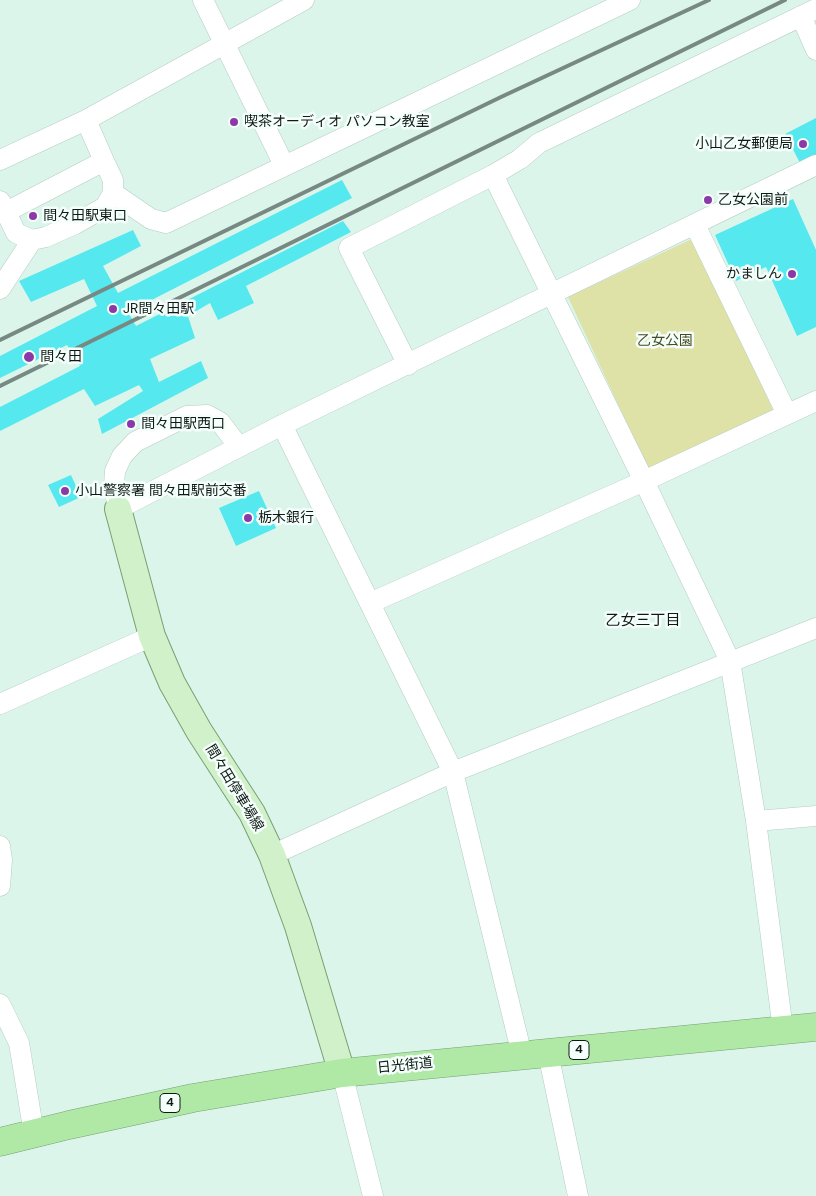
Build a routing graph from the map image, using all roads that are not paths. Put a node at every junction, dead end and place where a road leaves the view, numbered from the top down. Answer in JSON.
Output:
{"nodes":[{"id":1,"x":204,"y":0,"type":"edge"},
{"id":2,"x":304,"y":0,"type":"edge"},
{"id":3,"x":630,"y":0,"type":"edge"},
{"id":4,"x":808,"y":12,"type":"edge"},
{"id":5,"x":226,"y":44,"type":"junction"},
{"id":6,"x":816,"y":50,"type":"edge"},
{"id":7,"x":86,"y":120,"type":"junction"},
{"id":8,"x":0,"y":160,"type":"edge"},
{"id":9,"x":104,"y":161,"type":"junction"},
{"id":10,"x":284,"y":165,"type":"junction"},
{"id":11,"x":816,"y":165,"type":"edge"},
{"id":12,"x":493,"y":175,"type":"junction"},
{"id":13,"x":113,"y":193,"type":"junction"},
{"id":14,"x":3,"y":207,"type":"edge"},
{"id":15,"x":695,"y":226,"type":"junction"},
{"id":16,"x":32,"y":240,"type":"junction"},
{"id":17,"x":0,"y":289,"type":"edge"},
{"id":18,"x":553,"y":295,"type":"junction"},
{"id":19,"x":408,"y":364,"type":"junction"},
{"id":20,"x":816,"y":401,"type":"edge"},
{"id":21,"x":787,"y":414,"type":"junction"},
{"id":22,"x":282,"y":425,"type":"junction"},
{"id":23,"x":239,"y":447,"type":"junction"},
{"id":24,"x":644,"y":481,"type":"junction"},
{"id":25,"x":118,"y":509,"type":"junction"},
{"id":26,"x":370,"y":603,"type":"junction"},
{"id":27,"x":816,"y":628,"type":"edge"},
{"id":28,"x":152,"y":636,"type":"junction"},
{"id":29,"x":730,"y":661,"type":"junction"},
{"id":30,"x":0,"y":704,"type":"edge"},
{"id":31,"x":453,"y":772,"type":"junction"},
{"id":32,"x":816,"y":816,"type":"edge"},
{"id":33,"x":756,"y":821,"type":"junction"},
{"id":34,"x":0,"y":846,"type":"edge"},
{"id":35,"x":272,"y":856,"type":"junction"},
{"id":36,"x":0,"y":886,"type":"edge"},
{"id":37,"x":0,"y":1004,"type":"edge"},
{"id":38,"x":816,"y":1027,"type":"edge"},
{"id":39,"x":783,"y":1030,"type":"junction"},
{"id":40,"x":535,"y":1054,"type":"junction"},
{"id":41,"x":342,"y":1073,"type":"junction"},
{"id":42,"x":34,"y":1134,"type":"junction"},
{"id":43,"x":0,"y":1142,"type":"edge"},
{"id":44,"x":373,"y":1196,"type":"edge"},
{"id":45,"x":578,"y":1196,"type":"edge"}],
"edges":[{"from":1,"to":5,"type":"street"},
{"from":2,"to":5,"type":"street"},
{"from":3,"to":10,"type":"street"},
{"from":4,"to":6,"type":"street"},
{"from":4,"to":12,"type":"street"},
{"from":5,"to":7,"type":"street"},
{"from":5,"to":10,"type":"street"},
{"from":7,"to":8,"type":"street"},
{"from":7,"to":9,"type":"street"},
{"from":9,"to":13,"type":"street"},
{"from":9,"to":14,"type":"street"},
{"from":10,"to":13,"type":"street"},
{"from":11,"to":15,"type":"street"},
{"from":12,"to":18,"type":"street"},
{"from":12,"to":19,"type":"street"},
{"from":13,"to":16,"type":"street"},
{"from":14,"to":16,"type":"street"},
{"from":15,"to":18,"type":"street"},
{"from":15,"to":21,"type":"street"},
{"from":16,"to":17,"type":"street"},
{"from":18,"to":19,"type":"street"},
{"from":18,"to":24,"type":"street"},
{"from":19,"to":22,"type":"street"},
{"from":20,"to":21,"type":"street"},
{"from":21,"to":24,"type":"street"},
{"from":22,"to":23,"type":"street"},
{"from":22,"to":26,"type":"street"},
{"from":23,"to":25,"type":"street"},
{"from":23,"to":25,"type":"street"},
{"from":24,"to":26,"type":"street"},
{"from":24,"to":29,"type":"street"},
{"from":25,"to":28,"type":"main road","name":"間々田停車場線"},
{"from":26,"to":31,"type":"street"},
{"from":27,"to":29,"type":"street"},
{"from":28,"to":30,"type":"street"},
{"from":28,"to":35,"type":"main road","name":"間々田停車場線"},
{"from":29,"to":31,"type":"street"},
{"from":29,"to":33,"type":"street"},
{"from":31,"to":35,"type":"street"},
{"from":31,"to":40,"type":"street"},
{"from":32,"to":33,"type":"street"},
{"from":33,"to":39,"type":"street"},
{"from":34,"to":36,"type":"street"},
{"from":35,"to":41,"type":"main road","name":"間々田停車場線"},
{"from":37,"to":42,"type":"street"},
{"from":38,"to":39,"type":"highway","name":"日光街道","number":"4"},
{"from":39,"to":40,"type":"highway","name":"日光街道","number":"4"},
{"from":40,"to":41,"type":"highway","name":"日光街道","number":"4"},
{"from":40,"to":45,"type":"street"},
{"from":41,"to":42,"type":"highway","name":"日光街道","number":"4"},
{"from":41,"to":44,"type":"street"},
{"from":42,"to":43,"type":"highway","name":"日光街道","number":"4"}]}
